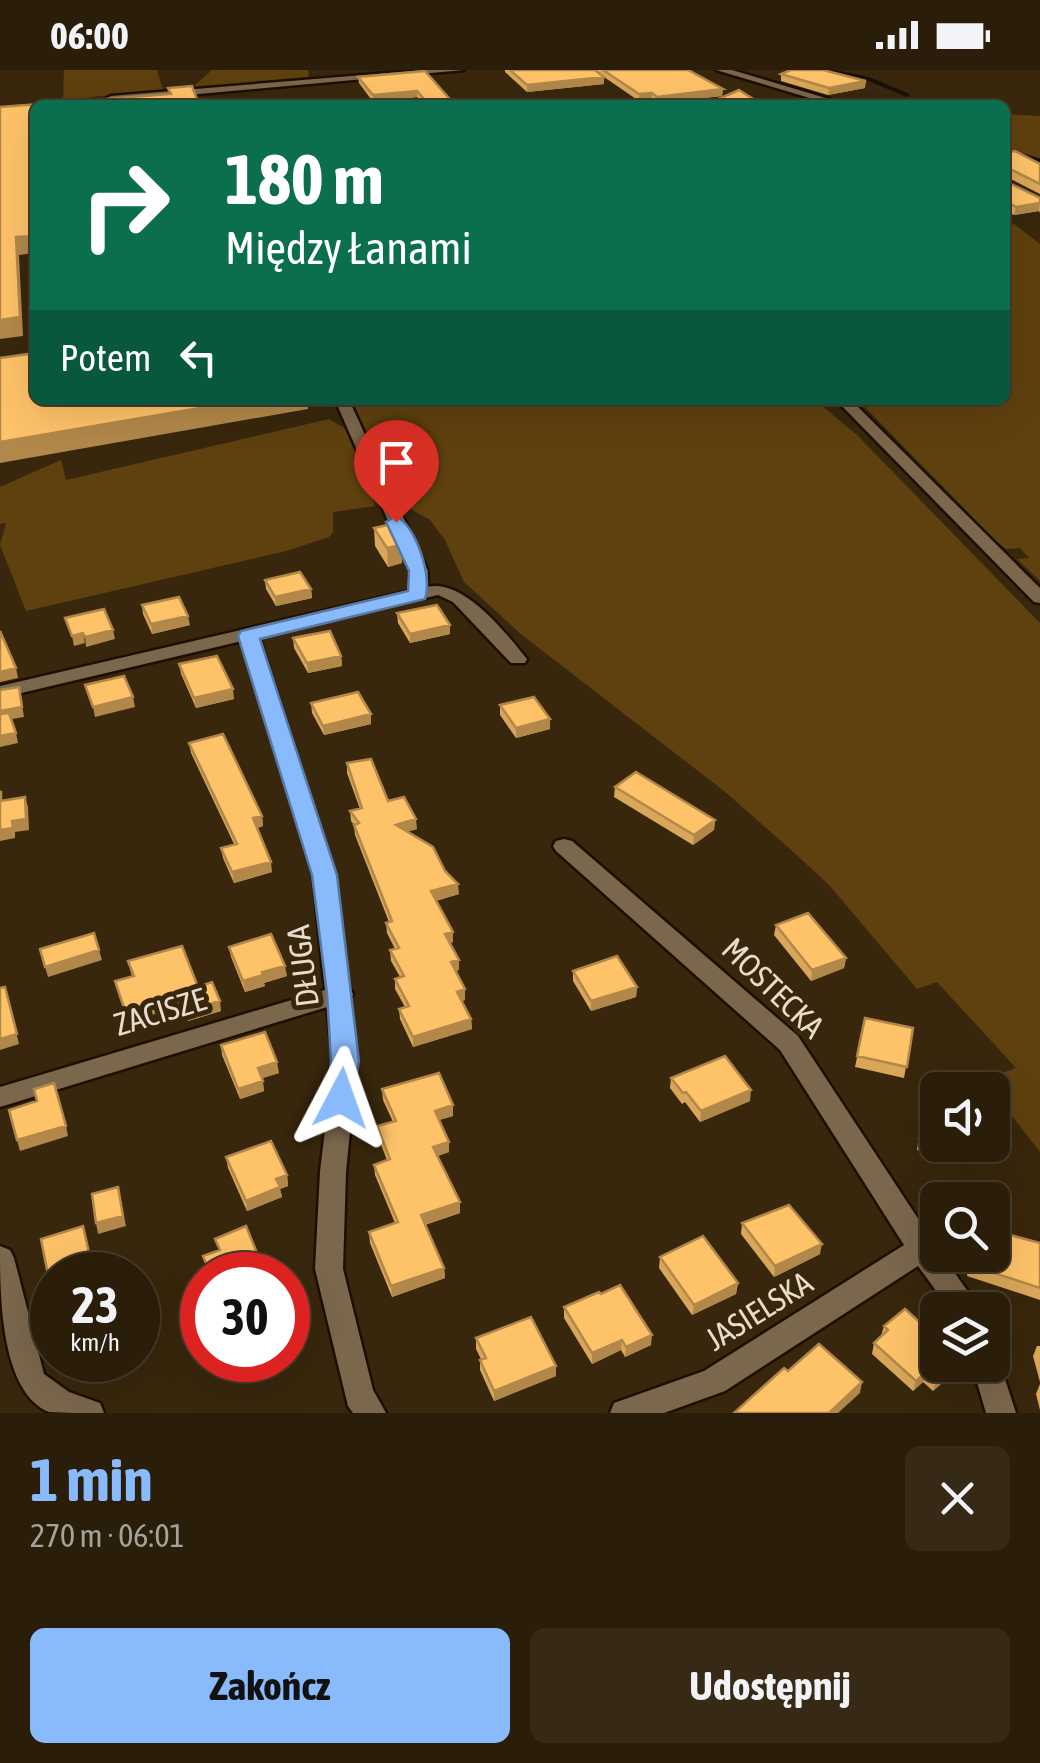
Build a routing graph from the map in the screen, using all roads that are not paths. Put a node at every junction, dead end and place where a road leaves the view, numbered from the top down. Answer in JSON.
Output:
{"nodes":[{"id":1,"x":459,"y":70,"type":"edge"},
{"id":2,"x":721,"y":70,"type":"edge"},
{"id":3,"x":196,"y":91,"type":"junction"},
{"id":4,"x":96,"y":100,"type":"edge"},
{"id":5,"x":200,"y":100,"type":"edge"},
{"id":6,"x":826,"y":100,"type":"edge"},
{"id":7,"x":344,"y":405,"type":"edge"},
{"id":8,"x":848,"y":405,"type":"edge"},
{"id":9,"x":418,"y":594,"type":"junction"},
{"id":10,"x":1040,"y":598,"type":"edge"},
{"id":11,"x":249,"y":636,"type":"junction"},
{"id":12,"x":518,"y":659,"type":"dead end"},
{"id":13,"x":0,"y":692,"type":"edge"},
{"id":14,"x":564,"y":846,"type":"dead end"},
{"id":15,"x":340,"y":994,"type":"junction"},
{"id":16,"x":0,"y":1098,"type":"edge"},
{"id":17,"x":920,"y":1247,"type":"edge"},
{"id":18,"x":920,"y":1250,"type":"edge"},
{"id":19,"x":0,"y":1258,"type":"edge"},
{"id":20,"x":938,"y":1272,"type":"edge"},
{"id":21,"x":953,"y":1292,"type":"edge"},
{"id":22,"x":992,"y":1382,"type":"edge"},
{"id":23,"x":88,"y":1413,"type":"edge"},
{"id":24,"x":371,"y":1413,"type":"edge"},
{"id":25,"x":625,"y":1413,"type":"edge"},
{"id":26,"x":1001,"y":1413,"type":"edge"}],
"edges":[{"from":1,"to":3,"type":"street"},
{"from":2,"to":6,"type":"street"},
{"from":3,"to":4,"type":"street"},
{"from":3,"to":5,"type":"street"},
{"from":7,"to":9,"type":"street"},
{"from":8,"to":10,"type":"street"},
{"from":9,"to":11,"type":"street"},
{"from":9,"to":12,"type":"street"},
{"from":11,"to":13,"type":"street"},
{"from":11,"to":15,"type":"street","name":"DŁUGA"},
{"from":14,"to":17,"type":"street","name":"MOSTECKA"},
{"from":15,"to":16,"type":"street","name":"ZACISZE"},
{"from":15,"to":24,"type":"street","name":"DŁUGA"},
{"from":18,"to":25,"type":"street","name":"JASIELSKA"},
{"from":19,"to":23,"type":"street"},
{"from":20,"to":21,"type":"street","name":"MOSTECKA"},
{"from":22,"to":26,"type":"street"}]}
